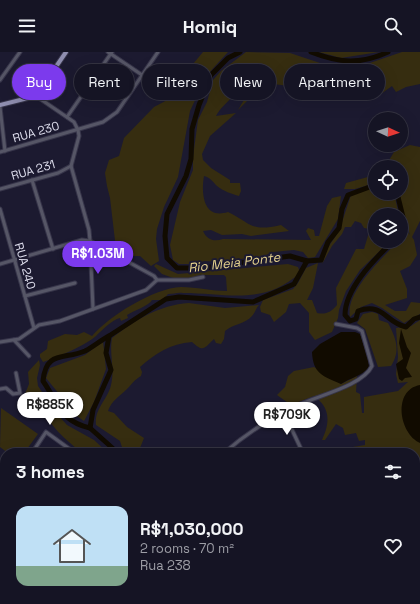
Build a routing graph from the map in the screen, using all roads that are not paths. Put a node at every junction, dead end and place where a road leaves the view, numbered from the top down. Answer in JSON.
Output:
{"nodes":[{"id":1,"x":20,"y":52,"type":"edge"},
{"id":2,"x":66,"y":52,"type":"edge"},
{"id":3,"x":158,"y":52,"type":"edge"},
{"id":4,"x":110,"y":53,"type":"edge"},
{"id":5,"x":58,"y":64,"type":"edge"},
{"id":6,"x":150,"y":64,"type":"edge"},
{"id":7,"x":142,"y":75,"type":"joint"},
{"id":8,"x":0,"y":80,"type":"edge"},
{"id":9,"x":22,"y":100,"type":"edge"},
{"id":10,"x":42,"y":100,"type":"edge"},
{"id":11,"x":0,"y":106,"type":"edge"},
{"id":12,"x":68,"y":117,"type":"junction"},
{"id":13,"x":74,"y":122,"type":"junction"},
{"id":14,"x":78,"y":130,"type":"junction"},
{"id":15,"x":72,"y":132,"type":"junction"},
{"id":16,"x":5,"y":151,"type":"junction"},
{"id":17,"x":0,"y":152,"type":"edge"},
{"id":18,"x":71,"y":166,"type":"junction"},
{"id":19,"x":32,"y":180,"type":"junction"},
{"id":20,"x":0,"y":189,"type":"edge"},
{"id":21,"x":0,"y":209,"type":"edge"},
{"id":22,"x":90,"y":241,"type":"junction"},
{"id":23,"x":52,"y":249,"type":"junction"},
{"id":24,"x":14,"y":260,"type":"junction"},
{"id":25,"x":0,"y":264,"type":"edge"},
{"id":26,"x":202,"y":278,"type":"dead end"},
{"id":27,"x":157,"y":280,"type":"junction"},
{"id":28,"x":75,"y":283,"type":"dead end"},
{"id":29,"x":25,"y":296,"type":"junction"},
{"id":30,"x":93,"y":309,"type":"junction"},
{"id":31,"x":336,"y":324,"type":"dead end"},
{"id":32,"x":34,"y":328,"type":"junction"},
{"id":33,"x":14,"y":340,"type":"junction"},
{"id":34,"x":0,"y":342,"type":"edge"},
{"id":35,"x":29,"y":356,"type":"dead end"},
{"id":36,"x":16,"y":373,"type":"dead end"},
{"id":37,"x":0,"y":389,"type":"edge"},
{"id":38,"x":284,"y":413,"type":"junction"},
{"id":39,"x":35,"y":448,"type":"edge"},
{"id":40,"x":68,"y":448,"type":"edge"},
{"id":41,"x":231,"y":448,"type":"edge"},
{"id":42,"x":301,"y":448,"type":"edge"}],
"edges":[{"from":1,"to":8,"type":"street"},
{"from":2,"to":5,"type":"main road"},
{"from":3,"to":6,"type":"street","name":"RUA 230"},
{"from":4,"to":7,"type":"street"},
{"from":4,"to":12,"type":"street"},
{"from":7,"to":14,"type":"street","name":"RUA 230"},
{"from":9,"to":11,"type":"main road"},
{"from":10,"to":12,"type":"street"},
{"from":11,"to":16,"type":"street"},
{"from":12,"to":13,"type":"street"},
{"from":13,"to":14,"type":"street"},
{"from":13,"to":15,"type":"street"},
{"from":14,"to":15,"type":"street","name":"RUA 230"},
{"from":14,"to":18,"type":"street"},
{"from":15,"to":16,"type":"street","name":"RUA 230"},
{"from":16,"to":17,"type":"street","name":"RUA 230"},
{"from":18,"to":19,"type":"street","name":"RUA 231"},
{"from":18,"to":22,"type":"street"},
{"from":19,"to":20,"type":"street","name":"RUA 231"},
{"from":19,"to":23,"type":"street"},
{"from":21,"to":24,"type":"street","name":"RUA 240"},
{"from":22,"to":23,"type":"street"},
{"from":22,"to":27,"type":"street"},
{"from":22,"to":30,"type":"street"},
{"from":23,"to":24,"type":"street"},
{"from":24,"to":25,"type":"street"},
{"from":24,"to":29,"type":"street","name":"RUA 240"},
{"from":26,"to":27,"type":"street"},
{"from":27,"to":30,"type":"street"},
{"from":28,"to":29,"type":"street"},
{"from":29,"to":32,"type":"street","name":"RUA 240"},
{"from":30,"to":32,"type":"street"},
{"from":31,"to":38,"type":"street"},
{"from":32,"to":33,"type":"street"},
{"from":33,"to":34,"type":"street"},
{"from":33,"to":35,"type":"street"},
{"from":36,"to":37,"type":"street"},
{"from":38,"to":41,"type":"street"},
{"from":38,"to":42,"type":"street"},
{"from":39,"to":40,"type":"street"}]}
